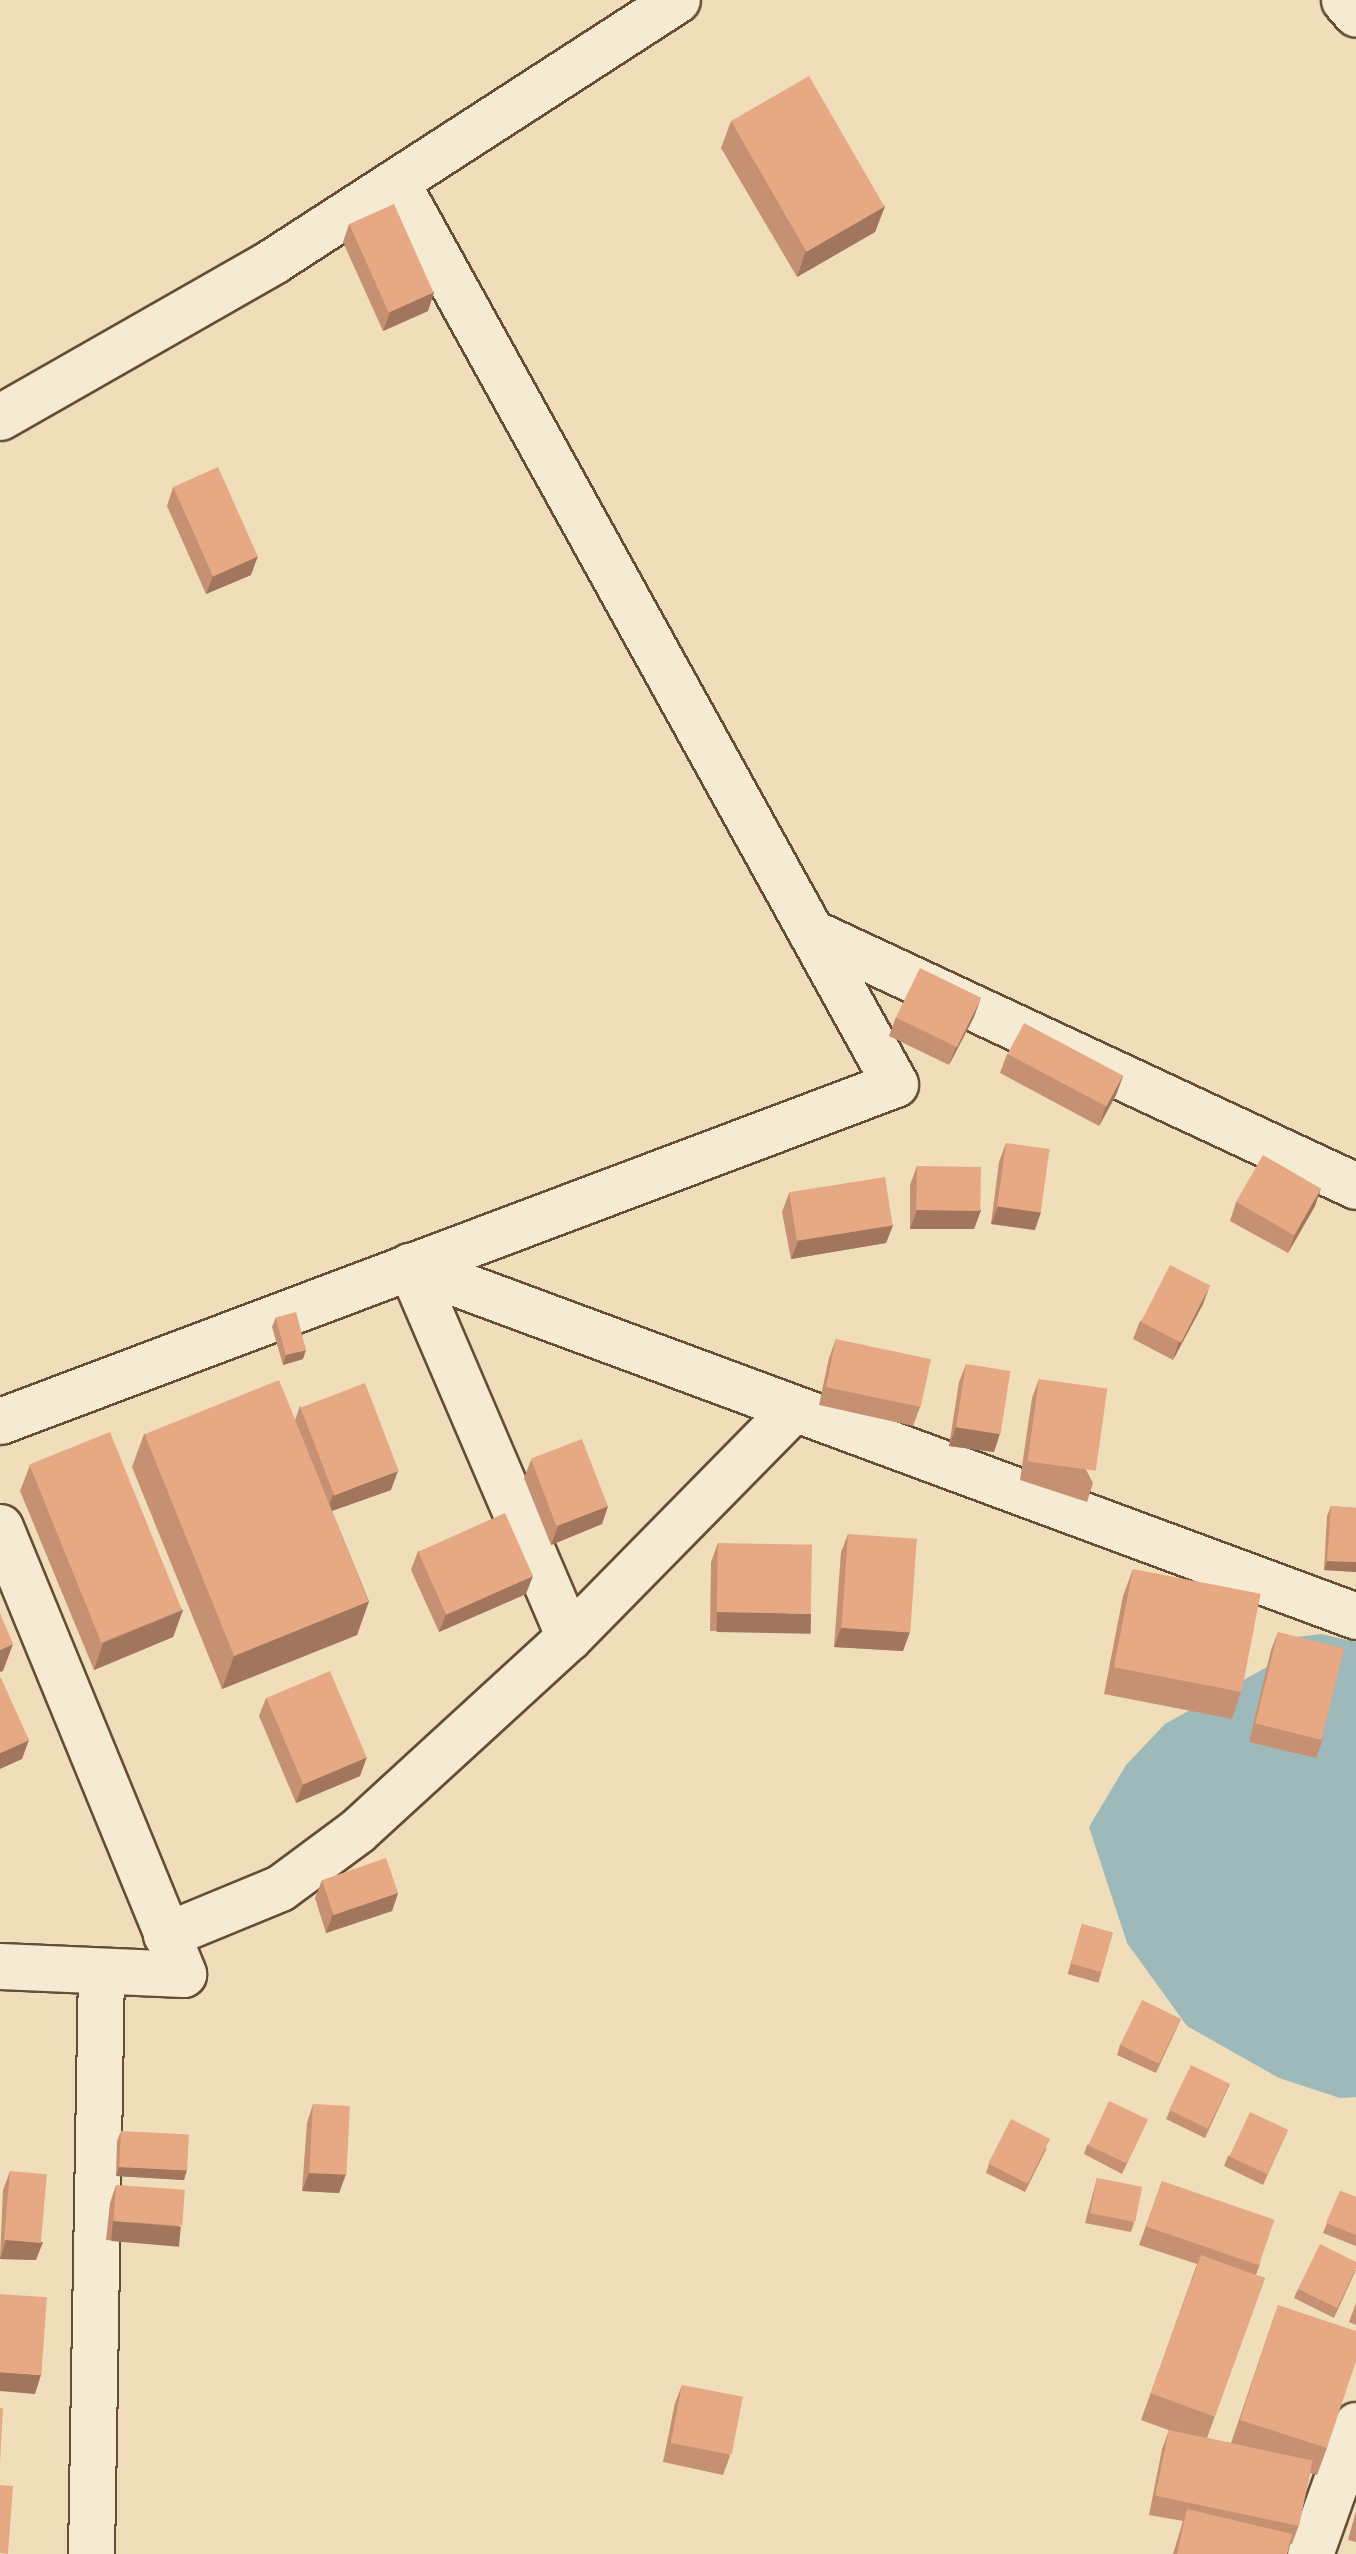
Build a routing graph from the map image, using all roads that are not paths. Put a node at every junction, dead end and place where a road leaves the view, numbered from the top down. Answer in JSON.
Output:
{"nodes":[{"id":1,"x":677,"y":0,"type":"edge"},
{"id":2,"x":1344,"y":0,"type":"edge"},
{"id":3,"x":1356,"y":14,"type":"edge"},
{"id":4,"x":396,"y":182,"type":"junction"},
{"id":5,"x":0,"y":417,"type":"edge"},
{"id":6,"x":811,"y":932,"type":"junction"},
{"id":7,"x":1356,"y":1186,"type":"edge"},
{"id":8,"x":410,"y":1266,"type":"junction"},
{"id":9,"x":793,"y":1409,"type":"junction"},
{"id":10,"x":0,"y":1420,"type":"edge"},
{"id":11,"x":0,"y":1526,"type":"edge"},
{"id":12,"x":1356,"y":1616,"type":"edge"},
{"id":13,"x":569,"y":1637,"type":"junction"},
{"id":14,"x":166,"y":1935,"type":"junction"},
{"id":15,"x":0,"y":1966,"type":"edge"},
{"id":16,"x":101,"y":1971,"type":"junction"},
{"id":17,"x":1356,"y":2426,"type":"edge"},
{"id":18,"x":91,"y":2554,"type":"edge"},
{"id":19,"x":1310,"y":2554,"type":"edge"}],
"edges":[{"from":1,"to":4,"type":"street"},
{"from":2,"to":3,"type":"street"},
{"from":4,"to":5,"type":"street"},
{"from":4,"to":6,"type":"street"},
{"from":6,"to":7,"type":"street"},
{"from":6,"to":8,"type":"street"},
{"from":8,"to":9,"type":"street"},
{"from":8,"to":10,"type":"street"},
{"from":8,"to":13,"type":"street"},
{"from":9,"to":12,"type":"street"},
{"from":9,"to":13,"type":"street"},
{"from":11,"to":14,"type":"street"},
{"from":13,"to":14,"type":"street"},
{"from":14,"to":16,"type":"street"},
{"from":15,"to":16,"type":"street"},
{"from":16,"to":18,"type":"street"},
{"from":17,"to":19,"type":"street"}]}
